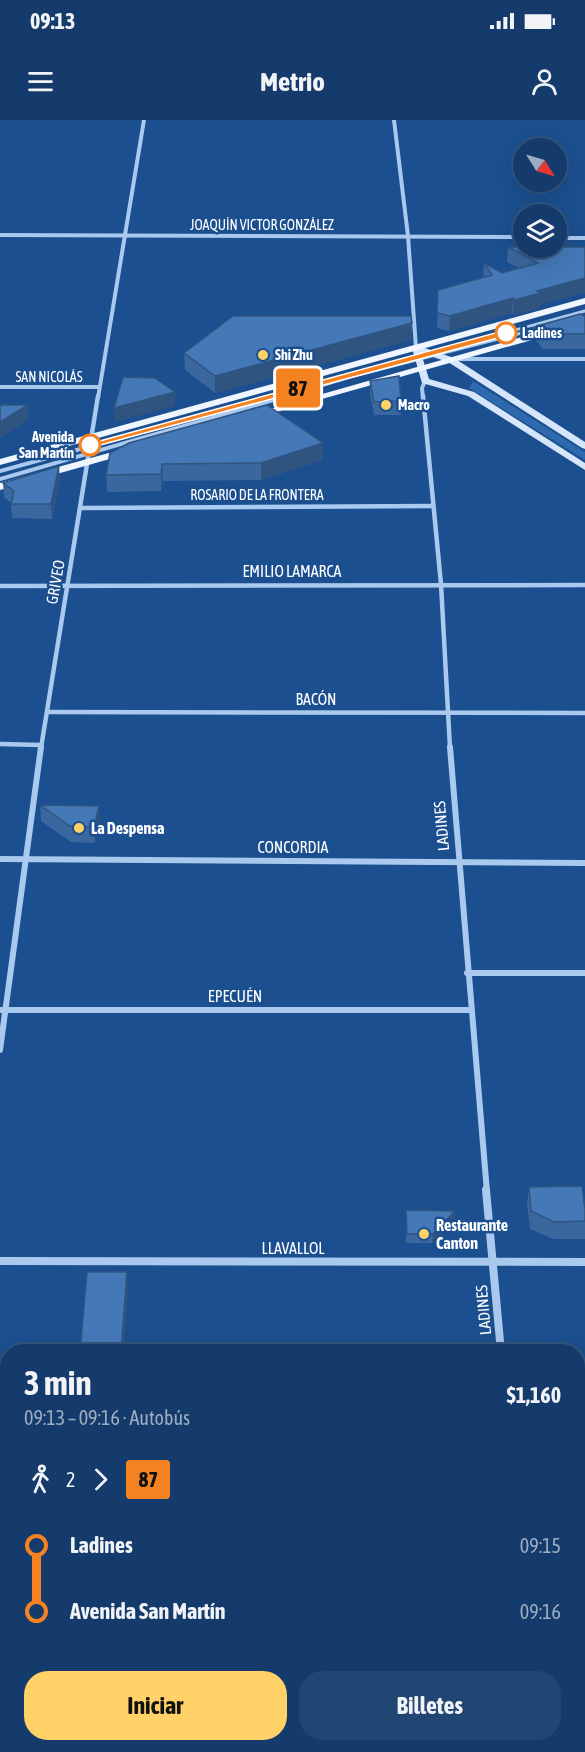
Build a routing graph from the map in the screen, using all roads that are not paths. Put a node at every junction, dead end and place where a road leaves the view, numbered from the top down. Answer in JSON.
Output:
{"nodes":[{"id":1,"x":144,"y":120,"type":"edge"},
{"id":2,"x":394,"y":120,"type":"edge"},
{"id":3,"x":0,"y":235,"type":"edge"},
{"id":4,"x":125,"y":235,"type":"junction"},
{"id":5,"x":408,"y":236,"type":"junction"},
{"id":6,"x":513,"y":237,"type":"edge"},
{"id":7,"x":567,"y":238,"type":"edge"},
{"id":8,"x":585,"y":238,"type":"edge"},
{"id":9,"x":585,"y":301,"type":"edge"},
{"id":10,"x":585,"y":311,"type":"edge"},
{"id":11,"x":585,"y":316,"type":"edge"},
{"id":12,"x":585,"y":322,"type":"edge"},
{"id":13,"x":428,"y":352,"type":"junction"},
{"id":14,"x":438,"y":356,"type":"junction"},
{"id":15,"x":418,"y":358,"type":"junction"},
{"id":16,"x":585,"y":359,"type":"edge"},
{"id":17,"x":451,"y":360,"type":"junction"},
{"id":18,"x":425,"y":381,"type":"junction"},
{"id":19,"x":0,"y":387,"type":"edge"},
{"id":20,"x":98,"y":387,"type":"junction"},
{"id":21,"x":90,"y":441,"type":"junction"},
{"id":22,"x":585,"y":446,"type":"edge"},
{"id":23,"x":88,"y":458,"type":"junction"},
{"id":24,"x":0,"y":462,"type":"edge"},
{"id":25,"x":585,"y":467,"type":"edge"},
{"id":26,"x":0,"y":471,"type":"edge"},
{"id":27,"x":0,"y":479,"type":"edge"},
{"id":28,"x":0,"y":487,"type":"edge"},
{"id":29,"x":433,"y":506,"type":"junction"},
{"id":30,"x":82,"y":508,"type":"junction"},
{"id":31,"x":441,"y":584,"type":"junction"},
{"id":32,"x":0,"y":585,"type":"edge"},
{"id":33,"x":68,"y":585,"type":"junction"},
{"id":34,"x":585,"y":585,"type":"edge"},
{"id":35,"x":47,"y":712,"type":"junction"},
{"id":36,"x":447,"y":712,"type":"junction"},
{"id":37,"x":585,"y":712,"type":"edge"},
{"id":38,"x":0,"y":744,"type":"edge"},
{"id":39,"x":41,"y":745,"type":"junction"},
{"id":40,"x":0,"y":859,"type":"edge"},
{"id":41,"x":25,"y":859,"type":"junction"},
{"id":42,"x":459,"y":862,"type":"junction"},
{"id":43,"x":585,"y":863,"type":"edge"},
{"id":44,"x":466,"y":973,"type":"junction"},
{"id":45,"x":585,"y":973,"type":"edge"},
{"id":46,"x":3,"y":1010,"type":"edge"},
{"id":47,"x":470,"y":1010,"type":"junction"},
{"id":48,"x":0,"y":1050,"type":"edge"},
{"id":49,"x":0,"y":1261,"type":"edge"},
{"id":50,"x":585,"y":1262,"type":"edge"},
{"id":51,"x":494,"y":1263,"type":"junction"},
{"id":52,"x":500,"y":1344,"type":"edge"}],
"edges":[{"from":1,"to":4,"type":"street","name":"GRIVEO"},
{"from":2,"to":5,"type":"street","name":"LADINES"},
{"from":3,"to":4,"type":"street","name":"JOAQUÍN VICTOR GONZÁLEZ"},
{"from":4,"to":5,"type":"street","name":"JOAQUÍN VICTOR GONZÁLEZ"},
{"from":4,"to":20,"type":"street","name":"GRIVEO"},
{"from":5,"to":6,"type":"street","name":"JOAQUÍN VICTOR GONZÁLEZ"},
{"from":5,"to":15,"type":"street","name":"LADINES"},
{"from":7,"to":8,"type":"street"},
{"from":9,"to":15,"type":"main road"},
{"from":10,"to":13,"type":"lane"},
{"from":11,"to":14,"type":"lane"},
{"from":12,"to":17,"type":"main road"},
{"from":13,"to":14,"type":"street"},
{"from":13,"to":15,"type":"street"},
{"from":14,"to":15,"type":"lane"},
{"from":14,"to":17,"type":"street"},
{"from":15,"to":17,"type":"main road"},
{"from":15,"to":18,"type":"street","name":"LADINES"},
{"from":15,"to":21,"type":"main road"},
{"from":15,"to":23,"type":"main road"},
{"from":16,"to":17,"type":"street"},
{"from":17,"to":22,"type":"street"},
{"from":18,"to":25,"type":"street"},
{"from":18,"to":29,"type":"street","name":"LADINES"},
{"from":19,"to":20,"type":"street","name":"SAN NICOLÁS"},
{"from":20,"to":21,"type":"street","name":"GRIVEO"},
{"from":21,"to":23,"type":"street","name":"GRIVEO"},
{"from":21,"to":24,"type":"main road"},
{"from":21,"to":26,"type":"lane"},
{"from":23,"to":27,"type":"lane"},
{"from":23,"to":28,"type":"main road"},
{"from":23,"to":30,"type":"street","name":"GRIVEO"},
{"from":29,"to":30,"type":"street","name":"ROSARIO DE LA FRONTERA"},
{"from":29,"to":31,"type":"street","name":"LADINES"},
{"from":30,"to":33,"type":"street","name":"GRIVEO"},
{"from":31,"to":33,"type":"street","name":"EMILIO LAMARCA"},
{"from":31,"to":34,"type":"street","name":"EMILIO LAMARCA"},
{"from":31,"to":36,"type":"street","name":"LADINES"},
{"from":32,"to":33,"type":"street","name":"EMILIO LAMARCA"},
{"from":33,"to":35,"type":"street","name":"GRIVEO"},
{"from":35,"to":36,"type":"street","name":"BACÓN"},
{"from":35,"to":39,"type":"street","name":"GRIVEO"},
{"from":36,"to":37,"type":"street","name":"BACÓN"},
{"from":36,"to":42,"type":"street","name":"LADINES"},
{"from":38,"to":39,"type":"street"},
{"from":39,"to":41,"type":"street","name":"GRIVEO"},
{"from":40,"to":41,"type":"street","name":"CONCORDIA"},
{"from":41,"to":42,"type":"street","name":"CONCORDIA"},
{"from":41,"to":46,"type":"street","name":"GRIVEO"},
{"from":42,"to":43,"type":"street","name":"CONCORDIA"},
{"from":42,"to":44,"type":"street","name":"LADINES"},
{"from":44,"to":45,"type":"street"},
{"from":44,"to":47,"type":"street","name":"LADINES"},
{"from":46,"to":47,"type":"street","name":"EPECUÉN"},
{"from":46,"to":48,"type":"street","name":"GRIVEO"},
{"from":47,"to":51,"type":"street","name":"LADINES"},
{"from":49,"to":51,"type":"street","name":"LLAVALLOL"},
{"from":50,"to":51,"type":"street","name":"LLAVALLOL"},
{"from":51,"to":52,"type":"street","name":"LADINES"}]}
